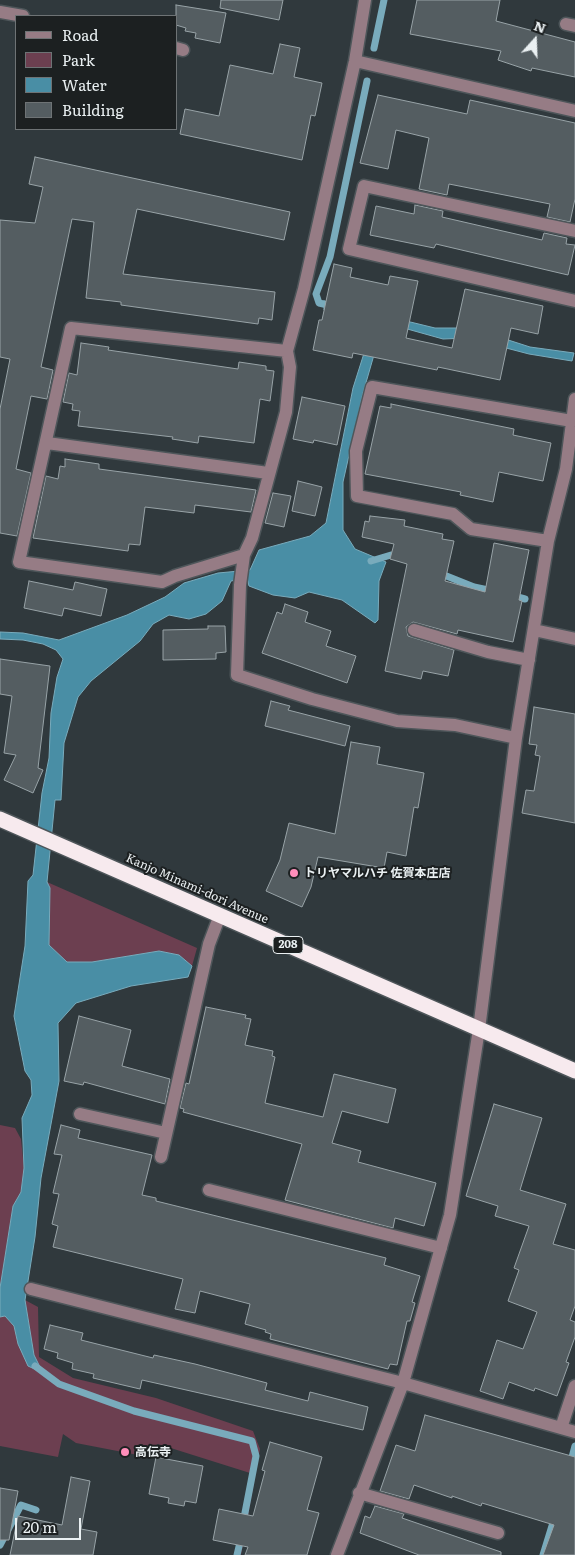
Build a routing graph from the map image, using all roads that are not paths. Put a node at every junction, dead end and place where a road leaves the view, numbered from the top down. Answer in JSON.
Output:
{"nodes":[{"id":1,"x":365,"y":0,"type":"edge"},
{"id":2,"x":0,"y":12,"type":"edge"},
{"id":3,"x":17,"y":15,"type":"edge"},
{"id":4,"x":355,"y":61,"type":"junction"},
{"id":5,"x":575,"y":111,"type":"edge"},
{"id":6,"x":575,"y":231,"type":"edge"},
{"id":7,"x":575,"y":301,"type":"edge"},
{"id":8,"x":287,"y":351,"type":"junction"},
{"id":9,"x":575,"y":399,"type":"edge"},
{"id":10,"x":572,"y":421,"type":"junction"},
{"id":11,"x":46,"y":443,"type":"junction"},
{"id":12,"x":570,"y":470,"type":"edge"},
{"id":13,"x":268,"y":473,"type":"junction"},
{"id":14,"x":548,"y":542,"type":"junction"},
{"id":15,"x":243,"y":561,"type":"junction"},
{"id":16,"x":414,"y":630,"type":"dead end"},
{"id":17,"x":534,"y":630,"type":"junction"},
{"id":18,"x":575,"y":639,"type":"edge"},
{"id":19,"x":529,"y":660,"type":"junction"},
{"id":20,"x":516,"y":738,"type":"junction"},
{"id":21,"x":0,"y":819,"type":"edge"},
{"id":22,"x":220,"y":915,"type":"junction"},
{"id":23,"x":479,"y":1029,"type":"junction"},
{"id":24,"x":575,"y":1071,"type":"edge"},
{"id":25,"x":80,"y":1114,"type":"dead end"},
{"id":26,"x":166,"y":1133,"type":"junction"},
{"id":27,"x":161,"y":1157,"type":"dead end"},
{"id":28,"x":209,"y":1190,"type":"dead end"},
{"id":29,"x":441,"y":1248,"type":"junction"},
{"id":30,"x":31,"y":1289,"type":"dead end"},
{"id":31,"x":403,"y":1383,"type":"junction"},
{"id":32,"x":575,"y":1386,"type":"edge"},
{"id":33,"x":562,"y":1428,"type":"junction"},
{"id":34,"x":575,"y":1432,"type":"edge"},
{"id":35,"x":359,"y":1493,"type":"junction"},
{"id":36,"x":498,"y":1533,"type":"dead end"},
{"id":37,"x":337,"y":1555,"type":"edge"}],
"edges":[{"from":1,"to":4,"type":"street"},
{"from":2,"to":3,"type":"street"},
{"from":4,"to":5,"type":"street"},
{"from":4,"to":8,"type":"street"},
{"from":6,"to":7,"type":"street"},
{"from":8,"to":11,"type":"street"},
{"from":8,"to":13,"type":"street"},
{"from":9,"to":10,"type":"street"},
{"from":10,"to":12,"type":"street"},
{"from":10,"to":14,"type":"street"},
{"from":11,"to":13,"type":"street"},
{"from":11,"to":15,"type":"street"},
{"from":12,"to":14,"type":"street"},
{"from":13,"to":15,"type":"street"},
{"from":14,"to":17,"type":"street"},
{"from":15,"to":20,"type":"street"},
{"from":16,"to":19,"type":"street"},
{"from":17,"to":18,"type":"street"},
{"from":17,"to":19,"type":"street"},
{"from":19,"to":20,"type":"street"},
{"from":20,"to":23,"type":"street"},
{"from":21,"to":22,"type":"highway","name":"Kanjo Minami-dori Avenue","number":"208"},
{"from":22,"to":23,"type":"highway","name":"Kanjo Minami-dori Avenue","number":"208"},
{"from":22,"to":26,"type":"street"},
{"from":23,"to":24,"type":"highway","name":"Kanjo Minami-dori Avenue","number":"208"},
{"from":23,"to":29,"type":"street"},
{"from":25,"to":26,"type":"street"},
{"from":26,"to":27,"type":"street"},
{"from":28,"to":29,"type":"street"},
{"from":29,"to":31,"type":"street"},
{"from":30,"to":31,"type":"street"},
{"from":31,"to":33,"type":"street"},
{"from":31,"to":35,"type":"street"},
{"from":32,"to":33,"type":"street"},
{"from":33,"to":34,"type":"street"},
{"from":35,"to":36,"type":"street"},
{"from":35,"to":37,"type":"street"}]}
